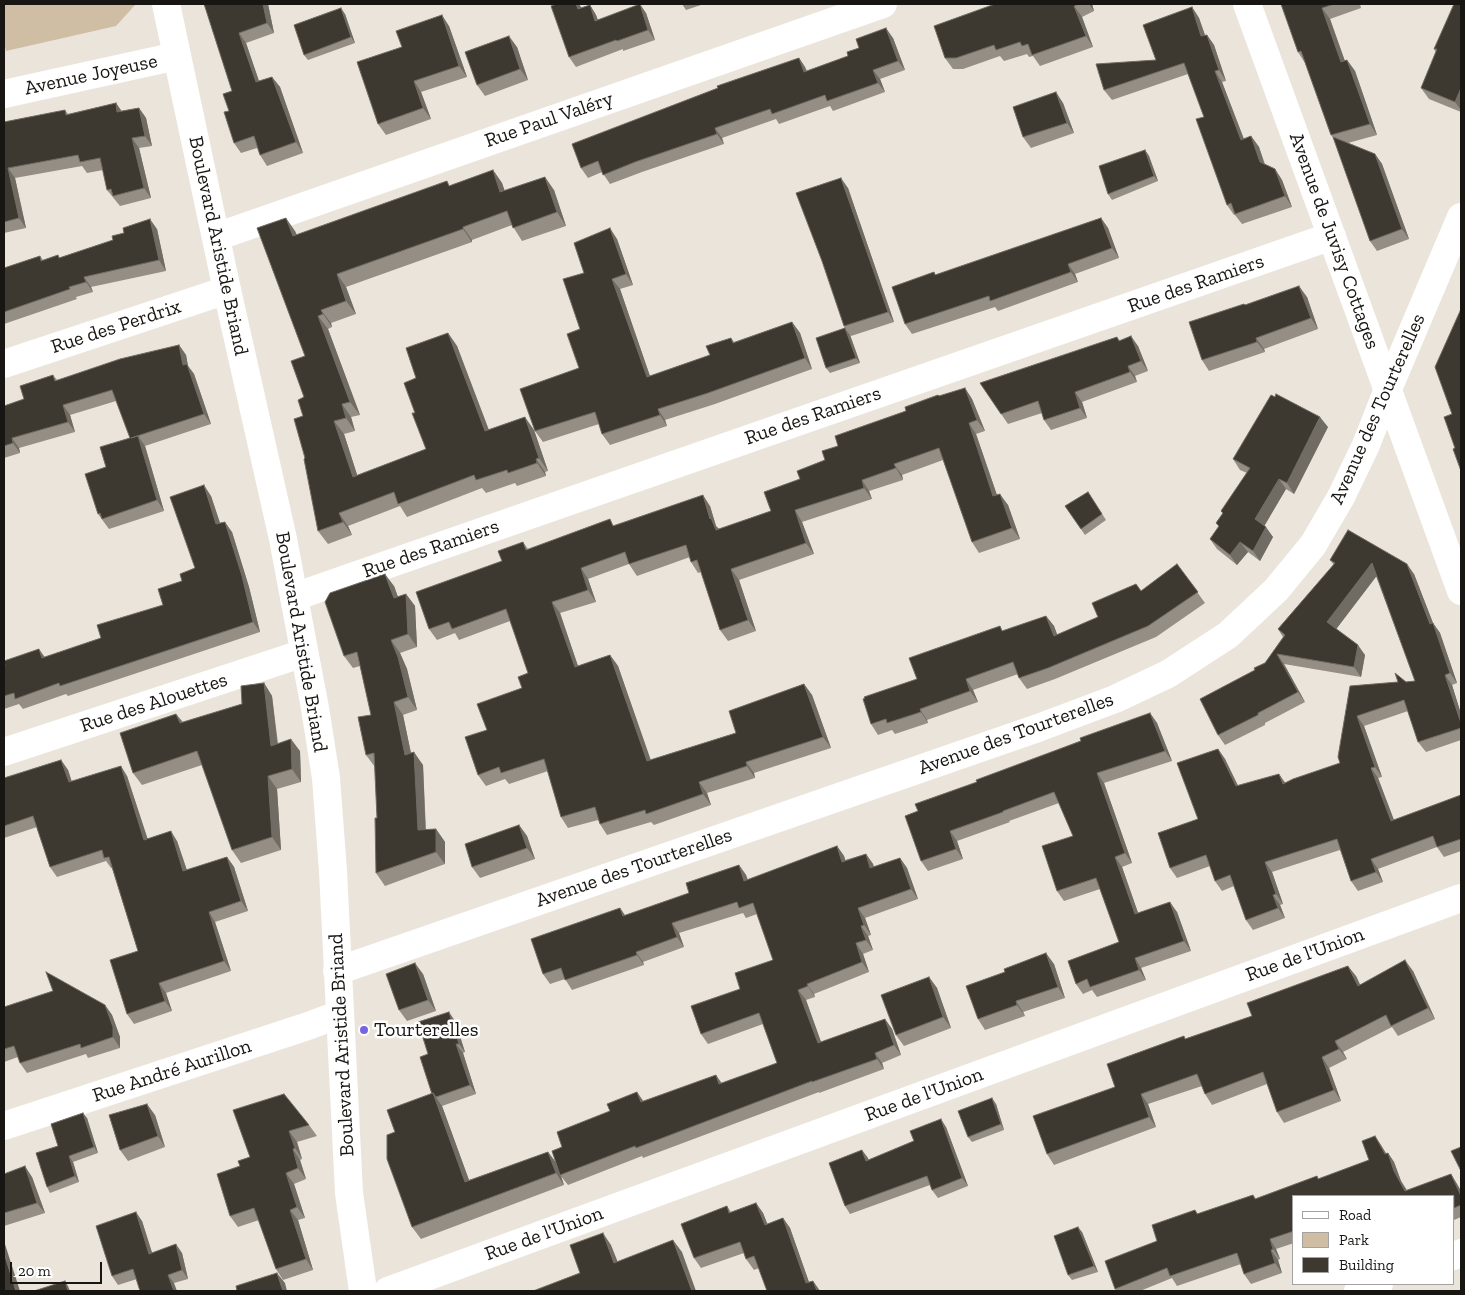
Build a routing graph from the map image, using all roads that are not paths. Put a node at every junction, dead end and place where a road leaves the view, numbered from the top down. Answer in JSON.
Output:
{"nodes":[{"id":1,"x":166,"y":4,"type":"edge"},
{"id":2,"x":883,"y":4,"type":"edge"},
{"id":3,"x":1248,"y":4,"type":"edge"},
{"id":4,"x":177,"y":56,"type":"junction"},
{"id":5,"x":4,"y":94,"type":"edge"},
{"id":6,"x":1461,"y":217,"type":"edge"},
{"id":7,"x":1332,"y":236,"type":"junction"},
{"id":8,"x":216,"y":237,"type":"junction"},
{"id":9,"x":227,"y":290,"type":"junction"},
{"id":10,"x":4,"y":364,"type":"edge"},
{"id":11,"x":1388,"y":388,"type":"junction"},
{"id":12,"x":1461,"y":591,"type":"edge"},
{"id":13,"x":294,"y":597,"type":"junction"},
{"id":14,"x":304,"y":653,"type":"junction"},
{"id":15,"x":4,"y":752,"type":"edge"},
{"id":16,"x":1461,"y":898,"type":"edge"},
{"id":17,"x":337,"y":971,"type":"junction"},
{"id":18,"x":340,"y":1014,"type":"junction"},
{"id":19,"x":4,"y":1126,"type":"edge"},
{"id":20,"x":1376,"y":1285,"type":"edge"},
{"id":21,"x":363,"y":1291,"type":"edge"},
{"id":22,"x":388,"y":1291,"type":"edge"},
{"id":23,"x":1358,"y":1291,"type":"edge"}],
"edges":[{"from":1,"to":4,"type":"street","name":"Boulevard Aristide Briand"},
{"from":2,"to":8,"type":"street","name":"Rue Paul Valéry"},
{"from":3,"to":7,"type":"street","name":"Avenue de Juvisy Cottages"},
{"from":4,"to":5,"type":"street","name":"Avenue Joyeuse"},
{"from":4,"to":8,"type":"street","name":"Boulevard Aristide Briand"},
{"from":6,"to":11,"type":"street","name":"Avenue des Tourterelles"},
{"from":7,"to":11,"type":"street","name":"Avenue de Juvisy Cottages"},
{"from":7,"to":13,"type":"street","name":"Rue des Ramiers"},
{"from":8,"to":9,"type":"street","name":"Boulevard Aristide Briand"},
{"from":9,"to":10,"type":"street","name":"Rue des Perdrix"},
{"from":9,"to":13,"type":"street","name":"Boulevard Aristide Briand"},
{"from":11,"to":12,"type":"street","name":"Avenue de Juvisy Cottages"},
{"from":11,"to":17,"type":"street","name":"Avenue des Tourterelles"},
{"from":13,"to":14,"type":"street","name":"Boulevard Aristide Briand"},
{"from":14,"to":15,"type":"street","name":"Rue des Alouettes"},
{"from":14,"to":17,"type":"street","name":"Boulevard Aristide Briand"},
{"from":16,"to":22,"type":"street","name":"Rue de l'Union"},
{"from":17,"to":18,"type":"street","name":"Boulevard Aristide Briand"},
{"from":18,"to":19,"type":"street","name":"Rue André Aurillon"},
{"from":18,"to":21,"type":"street","name":"Boulevard Aristide Briand"},
{"from":20,"to":23,"type":"street"}]}
